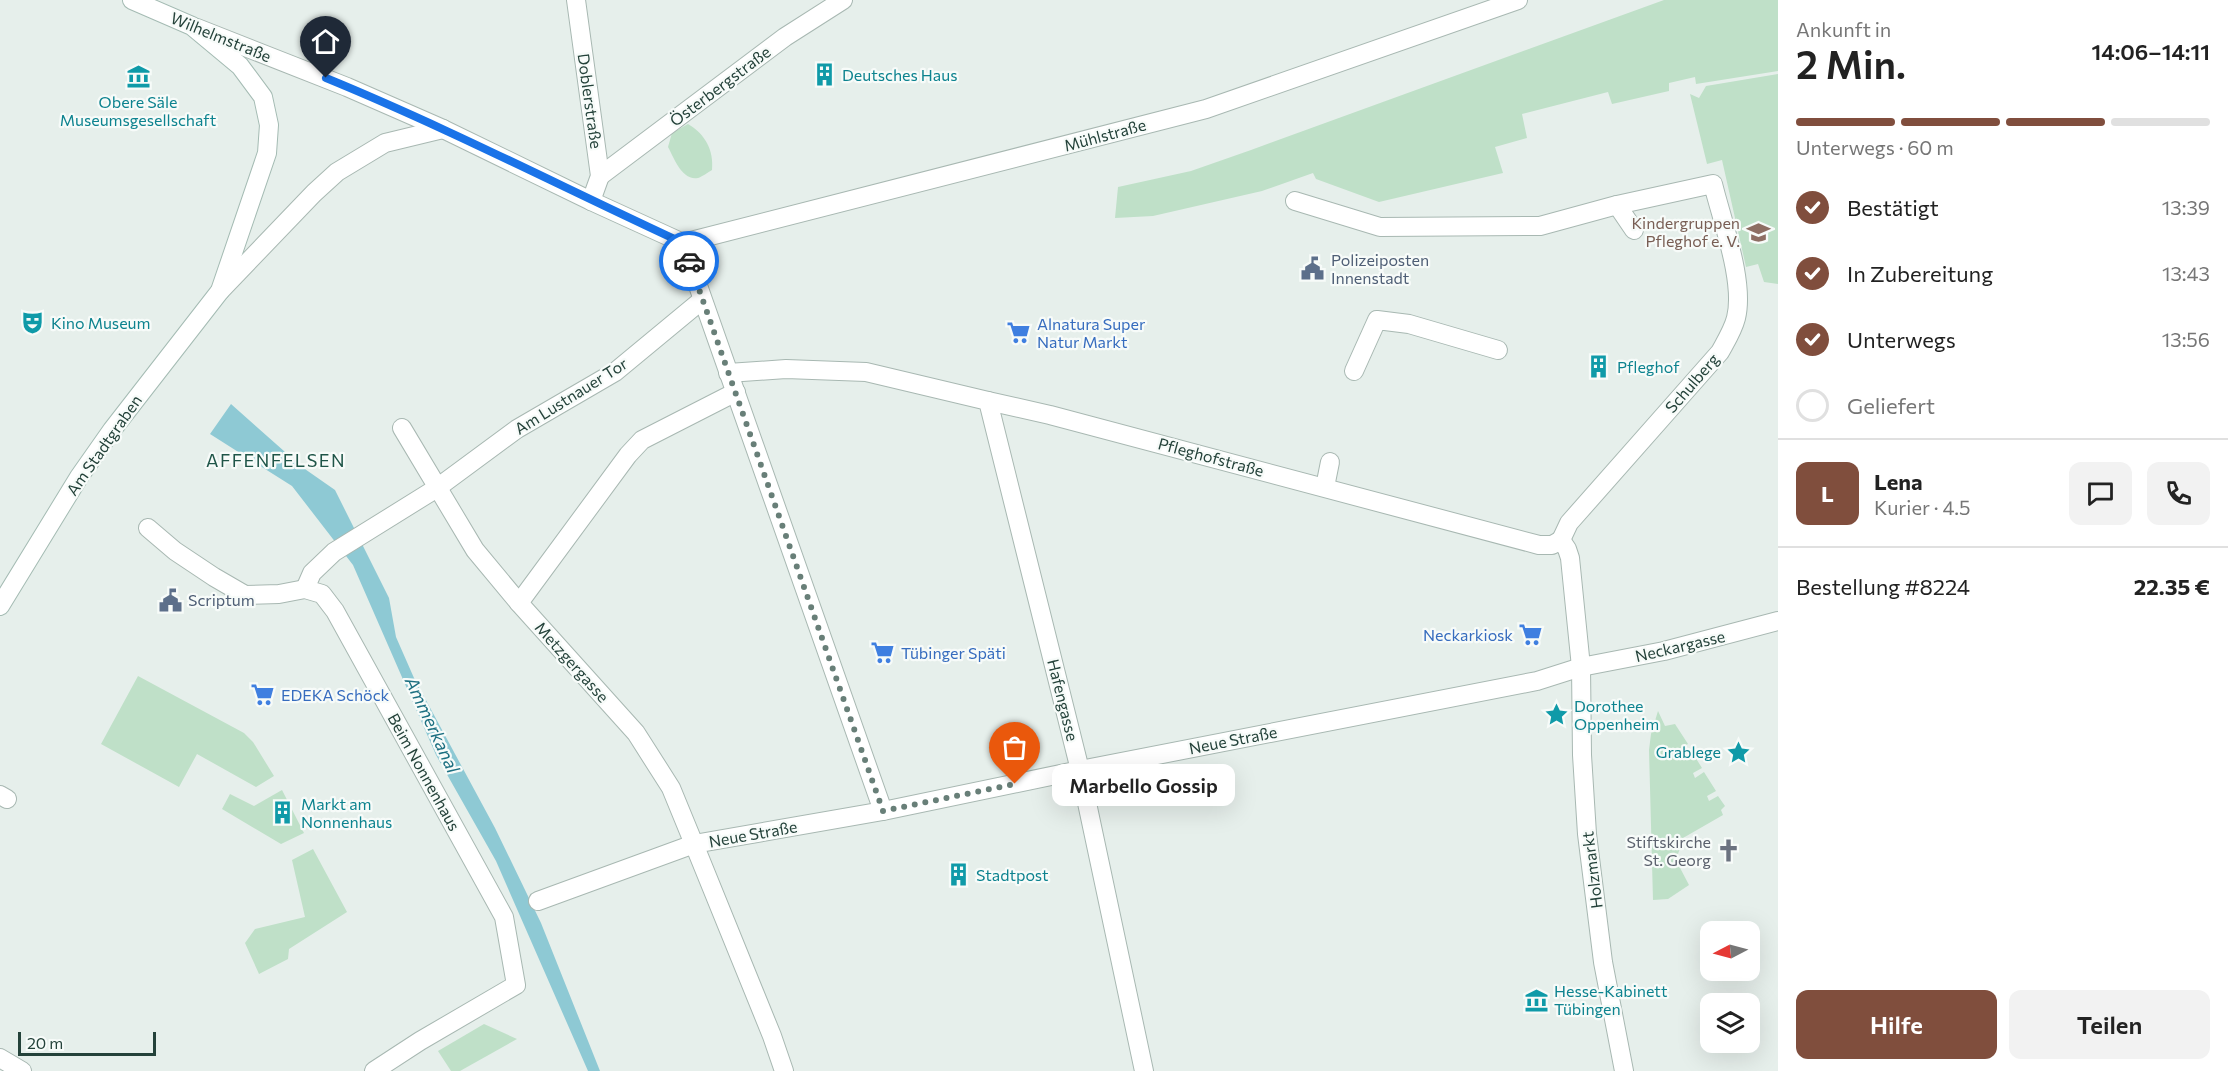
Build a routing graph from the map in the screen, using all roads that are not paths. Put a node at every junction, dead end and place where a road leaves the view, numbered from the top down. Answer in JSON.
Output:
{"nodes":[{"id":1,"x":132,"y":0,"type":"edge"},
{"id":2,"x":576,"y":0,"type":"edge"},
{"id":3,"x":843,"y":0,"type":"edge"},
{"id":4,"x":1518,"y":0,"type":"edge"},
{"id":5,"x":192,"y":26,"type":"junction"},
{"id":6,"x":443,"y":129,"type":"junction"},
{"id":7,"x":600,"y":176,"type":"junction"},
{"id":8,"x":591,"y":201,"type":"junction"},
{"id":9,"x":1295,"y":201,"type":"dead end"},
{"id":10,"x":1617,"y":205,"type":"junction"},
{"id":11,"x":1634,"y":230,"type":"dead end"},
{"id":12,"x":683,"y":243,"type":"junction"},
{"id":13,"x":220,"y":291,"type":"junction"},
{"id":14,"x":702,"y":300,"type":"junction"},
{"id":15,"x":1498,"y":350,"type":"dead end"},
{"id":16,"x":1354,"y":371,"type":"dead end"},
{"id":17,"x":728,"y":373,"type":"junction"},
{"id":18,"x":736,"y":392,"type":"junction"},
{"id":19,"x":988,"y":401,"type":"junction"},
{"id":20,"x":402,"y":428,"type":"dead end"},
{"id":21,"x":1330,"y":462,"type":"dead end"},
{"id":22,"x":1325,"y":487,"type":"junction"},
{"id":23,"x":437,"y":488,"type":"junction"},
{"id":24,"x":148,"y":528,"type":"dead end"},
{"id":25,"x":1561,"y":540,"type":"junction"},
{"id":26,"x":305,"y":589,"type":"junction"},
{"id":27,"x":519,"y":603,"type":"junction"},
{"id":28,"x":0,"y":606,"type":"edge"},
{"id":29,"x":1778,"y":621,"type":"edge"},
{"id":30,"x":1581,"y":668,"type":"junction"},
{"id":31,"x":1080,"y":770,"type":"junction"},
{"id":32,"x":883,"y":811,"type":"junction"},
{"id":33,"x":694,"y":844,"type":"junction"},
{"id":34,"x":538,"y":901,"type":"dead end"},
{"id":35,"x":0,"y":1058,"type":"edge"},
{"id":36,"x":22,"y":1071,"type":"edge"},
{"id":37,"x":374,"y":1071,"type":"edge"},
{"id":38,"x":784,"y":1071,"type":"edge"},
{"id":39,"x":1144,"y":1071,"type":"edge"},
{"id":40,"x":1624,"y":1071,"type":"edge"}],
"edges":[{"from":1,"to":5,"type":"street","name":"Wilhelmstraße"},
{"from":2,"to":7,"type":"street","name":"Doblerstraße"},
{"from":3,"to":7,"type":"street","name":"Österbergstraße"},
{"from":4,"to":12,"type":"street","name":"Mühlstraße"},
{"from":5,"to":6,"type":"street","name":"Wilhelmstraße"},
{"from":5,"to":13,"type":"street","name":"Am Stadtgraben"},
{"from":6,"to":8,"type":"street"},
{"from":6,"to":13,"type":"street","name":"Am Stadtgraben"},
{"from":7,"to":8,"type":"street","name":"Doblerstraße"},
{"from":8,"to":12,"type":"street"},
{"from":9,"to":10,"type":"street","name":"Schulberg"},
{"from":10,"to":11,"type":"street"},
{"from":10,"to":25,"type":"street","name":"Schulberg"},
{"from":12,"to":14,"type":"street"},
{"from":13,"to":28,"type":"street","name":"Am Stadtgraben"},
{"from":14,"to":17,"type":"street"},
{"from":14,"to":23,"type":"street","name":"Am Lustnauer Tor"},
{"from":15,"to":16,"type":"street"},
{"from":17,"to":18,"type":"street"},
{"from":17,"to":19,"type":"street","name":"Pfleghofstraße"},
{"from":18,"to":27,"type":"street"},
{"from":18,"to":32,"type":"street"},
{"from":19,"to":22,"type":"street","name":"Pfleghofstraße"},
{"from":19,"to":31,"type":"street","name":"Hafengasse"},
{"from":20,"to":23,"type":"street","name":"Metzgergasse"},
{"from":21,"to":22,"type":"street"},
{"from":22,"to":25,"type":"street","name":"Pfleghofstraße"},
{"from":23,"to":26,"type":"street"},
{"from":23,"to":27,"type":"street","name":"Metzgergasse"},
{"from":24,"to":26,"type":"street"},
{"from":25,"to":30,"type":"street"},
{"from":26,"to":37,"type":"street","name":"Beim Nonnenhaus"},
{"from":27,"to":33,"type":"street","name":"Metzgergasse"},
{"from":29,"to":30,"type":"street","name":"Neckargasse"},
{"from":30,"to":31,"type":"street","name":"Neue Straße"},
{"from":30,"to":40,"type":"street","name":"Holzmarkt"},
{"from":31,"to":32,"type":"street","name":"Neue Straße"},
{"from":31,"to":39,"type":"street","name":"Hafengasse"},
{"from":32,"to":33,"type":"street","name":"Neue Straße"},
{"from":33,"to":34,"type":"street"},
{"from":33,"to":38,"type":"street","name":"Metzgergasse"},
{"from":35,"to":36,"type":"street"}]}
